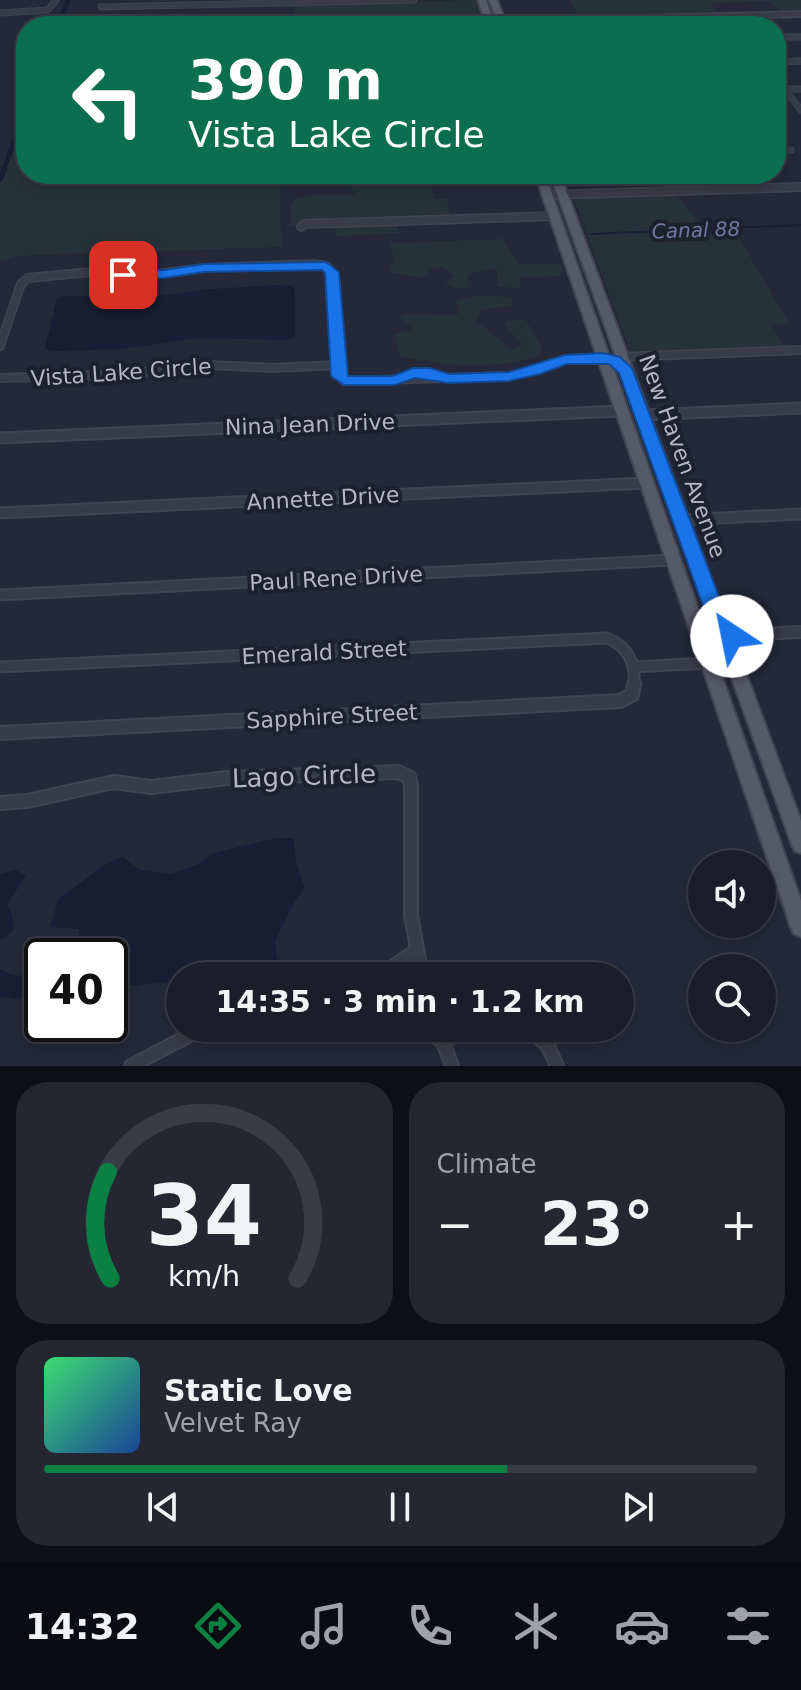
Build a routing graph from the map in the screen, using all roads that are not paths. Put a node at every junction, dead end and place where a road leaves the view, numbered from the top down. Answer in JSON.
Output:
{"nodes":[{"id":1,"x":56,"y":0,"type":"edge"},
{"id":2,"x":414,"y":0,"type":"edge"},
{"id":3,"x":101,"y":7,"type":"dead end"},
{"id":4,"x":0,"y":13,"type":"edge"},
{"id":5,"x":801,"y":14,"type":"edge"},
{"id":6,"x":725,"y":16,"type":"edge"},
{"id":7,"x":786,"y":90,"type":"edge"},
{"id":8,"x":801,"y":110,"type":"edge"},
{"id":9,"x":786,"y":150,"type":"edge"},
{"id":10,"x":791,"y":150,"type":"dead end"},
{"id":11,"x":543,"y":184,"type":"edge"},
{"id":12,"x":558,"y":184,"type":"edge"},
{"id":13,"x":801,"y":187,"type":"edge"},
{"id":14,"x":547,"y":195,"type":"junction"},
{"id":15,"x":562,"y":195,"type":"junction"},
{"id":16,"x":554,"y":216,"type":"junction"},
{"id":17,"x":301,"y":227,"type":"dead end"},
{"id":18,"x":566,"y":254,"type":"junction"},
{"id":19,"x":585,"y":258,"type":"junction"},
{"id":20,"x":589,"y":271,"type":"junction"},
{"id":21,"x":597,"y":342,"type":"junction"},
{"id":22,"x":0,"y":346,"type":"edge"},
{"id":23,"x":801,"y":350,"type":"edge"},
{"id":24,"x":621,"y":357,"type":"junction"},
{"id":25,"x":604,"y":360,"type":"junction"},
{"id":26,"x":338,"y":365,"type":"junction"},
{"id":27,"x":626,"y":372,"type":"junction"},
{"id":28,"x":0,"y":378,"type":"edge"},
{"id":29,"x":801,"y":408,"type":"edge"},
{"id":30,"x":621,"y":411,"type":"junction"},
{"id":31,"x":643,"y":415,"type":"junction"},
{"id":32,"x":0,"y":438,"type":"edge"},
{"id":33,"x":646,"y":483,"type":"junction"},
{"id":34,"x":652,"y":499,"type":"junction"},
{"id":35,"x":0,"y":513,"type":"edge"},
{"id":36,"x":801,"y":514,"type":"edge"},
{"id":37,"x":681,"y":520,"type":"junction"},
{"id":38,"x":673,"y":560,"type":"junction"},
{"id":39,"x":703,"y":580,"type":"junction"},
{"id":40,"x":0,"y":595,"type":"edge"},
{"id":41,"x":692,"y":616,"type":"junction"},
{"id":42,"x":801,"y":632,"type":"edge"},
{"id":43,"x":724,"y":636,"type":"junction"},
{"id":44,"x":708,"y":663,"type":"junction"},
{"id":45,"x":0,"y":667,"type":"edge"},
{"id":46,"x":634,"y":667,"type":"junction"},
{"id":47,"x":744,"y":692,"type":"junction"},
{"id":48,"x":0,"y":733,"type":"edge"},
{"id":49,"x":0,"y":803,"type":"edge"},
{"id":50,"x":766,"y":827,"type":"junction"},
{"id":51,"x":798,"y":838,"type":"edge"},
{"id":52,"x":801,"y":928,"type":"edge"},
{"id":53,"x":414,"y":952,"type":"junction"},
{"id":54,"x":397,"y":962,"type":"edge"},
{"id":55,"x":417,"y":962,"type":"edge"},
{"id":56,"x":176,"y":1042,"type":"edge"},
{"id":57,"x":443,"y":1042,"type":"edge"},
{"id":58,"x":543,"y":1042,"type":"edge"},
{"id":59,"x":131,"y":1066,"type":"edge"},
{"id":60,"x":452,"y":1066,"type":"edge"},
{"id":61,"x":557,"y":1066,"type":"edge"}],
"edges":[{"from":1,"to":4,"type":"street"},
{"from":2,"to":3,"type":"street"},
{"from":5,"to":6,"type":"street"},
{"from":7,"to":8,"type":"street"},
{"from":9,"to":10,"type":"street"},
{"from":11,"to":14,"type":"main road","name":"New Haven Avenue"},
{"from":12,"to":15,"type":"main road","name":"New Haven Avenue"},
{"from":13,"to":15,"type":"street"},
{"from":14,"to":15,"type":"street"},
{"from":14,"to":16,"type":"main road","name":"New Haven Avenue"},
{"from":15,"to":19,"type":"main road","name":"New Haven Avenue"},
{"from":16,"to":17,"type":"street"},
{"from":16,"to":18,"type":"main road","name":"New Haven Avenue"},
{"from":18,"to":19,"type":"main road"},
{"from":18,"to":20,"type":"main road"},
{"from":18,"to":21,"type":"main road","name":"New Haven Avenue"},
{"from":19,"to":20,"type":"main road","name":"New Haven Avenue"},
{"from":20,"to":24,"type":"main road","name":"New Haven Avenue"},
{"from":21,"to":24,"type":"main road"},
{"from":21,"to":25,"type":"main road","name":"New Haven Avenue"},
{"from":22,"to":26,"type":"street"},
{"from":23,"to":24,"type":"street"},
{"from":24,"to":27,"type":"main road","name":"New Haven Avenue"},
{"from":25,"to":26,"type":"street"},
{"from":25,"to":27,"type":"main road"},
{"from":25,"to":30,"type":"main road","name":"New Haven Avenue"},
{"from":26,"to":28,"type":"street","name":"Vista Lake Circle"},
{"from":27,"to":31,"type":"main road","name":"New Haven Avenue"},
{"from":29,"to":31,"type":"street"},
{"from":30,"to":31,"type":"main road"},
{"from":30,"to":32,"type":"street","name":"Nina Jean Drive"},
{"from":30,"to":33,"type":"main road","name":"New Haven Avenue"},
{"from":31,"to":37,"type":"main road","name":"New Haven Avenue"},
{"from":33,"to":34,"type":"main road","name":"New Haven Avenue"},
{"from":33,"to":35,"type":"street","name":"Annette Drive"},
{"from":34,"to":37,"type":"main road"},
{"from":34,"to":38,"type":"main road","name":"New Haven Avenue"},
{"from":36,"to":37,"type":"street"},
{"from":37,"to":39,"type":"main road","name":"New Haven Avenue"},
{"from":38,"to":39,"type":"main road"},
{"from":38,"to":40,"type":"street","name":"Paul Rene Drive"},
{"from":38,"to":41,"type":"main road","name":"New Haven Avenue"},
{"from":39,"to":43,"type":"main road","name":"New Haven Avenue"},
{"from":41,"to":43,"type":"main road"},
{"from":41,"to":44,"type":"main road","name":"New Haven Avenue"},
{"from":42,"to":43,"type":"street"},
{"from":43,"to":47,"type":"main road","name":"New Haven Avenue"},
{"from":44,"to":46,"type":"street"},
{"from":44,"to":47,"type":"main road"},
{"from":44,"to":50,"type":"main road","name":"New Haven Avenue"},
{"from":45,"to":46,"type":"street","name":"Emerald Street"},
{"from":46,"to":48,"type":"street","name":"Sapphire Street"},
{"from":47,"to":51,"type":"main road","name":"New Haven Avenue"},
{"from":49,"to":53,"type":"street","name":"Lago Circle"},
{"from":50,"to":51,"type":"main road"},
{"from":50,"to":52,"type":"main road","name":"New Haven Avenue"},
{"from":53,"to":54,"type":"street"},
{"from":53,"to":55,"type":"street","name":"Lago Circle"},
{"from":56,"to":59,"type":"street"},
{"from":57,"to":60,"type":"street"},
{"from":58,"to":61,"type":"street"}]}
